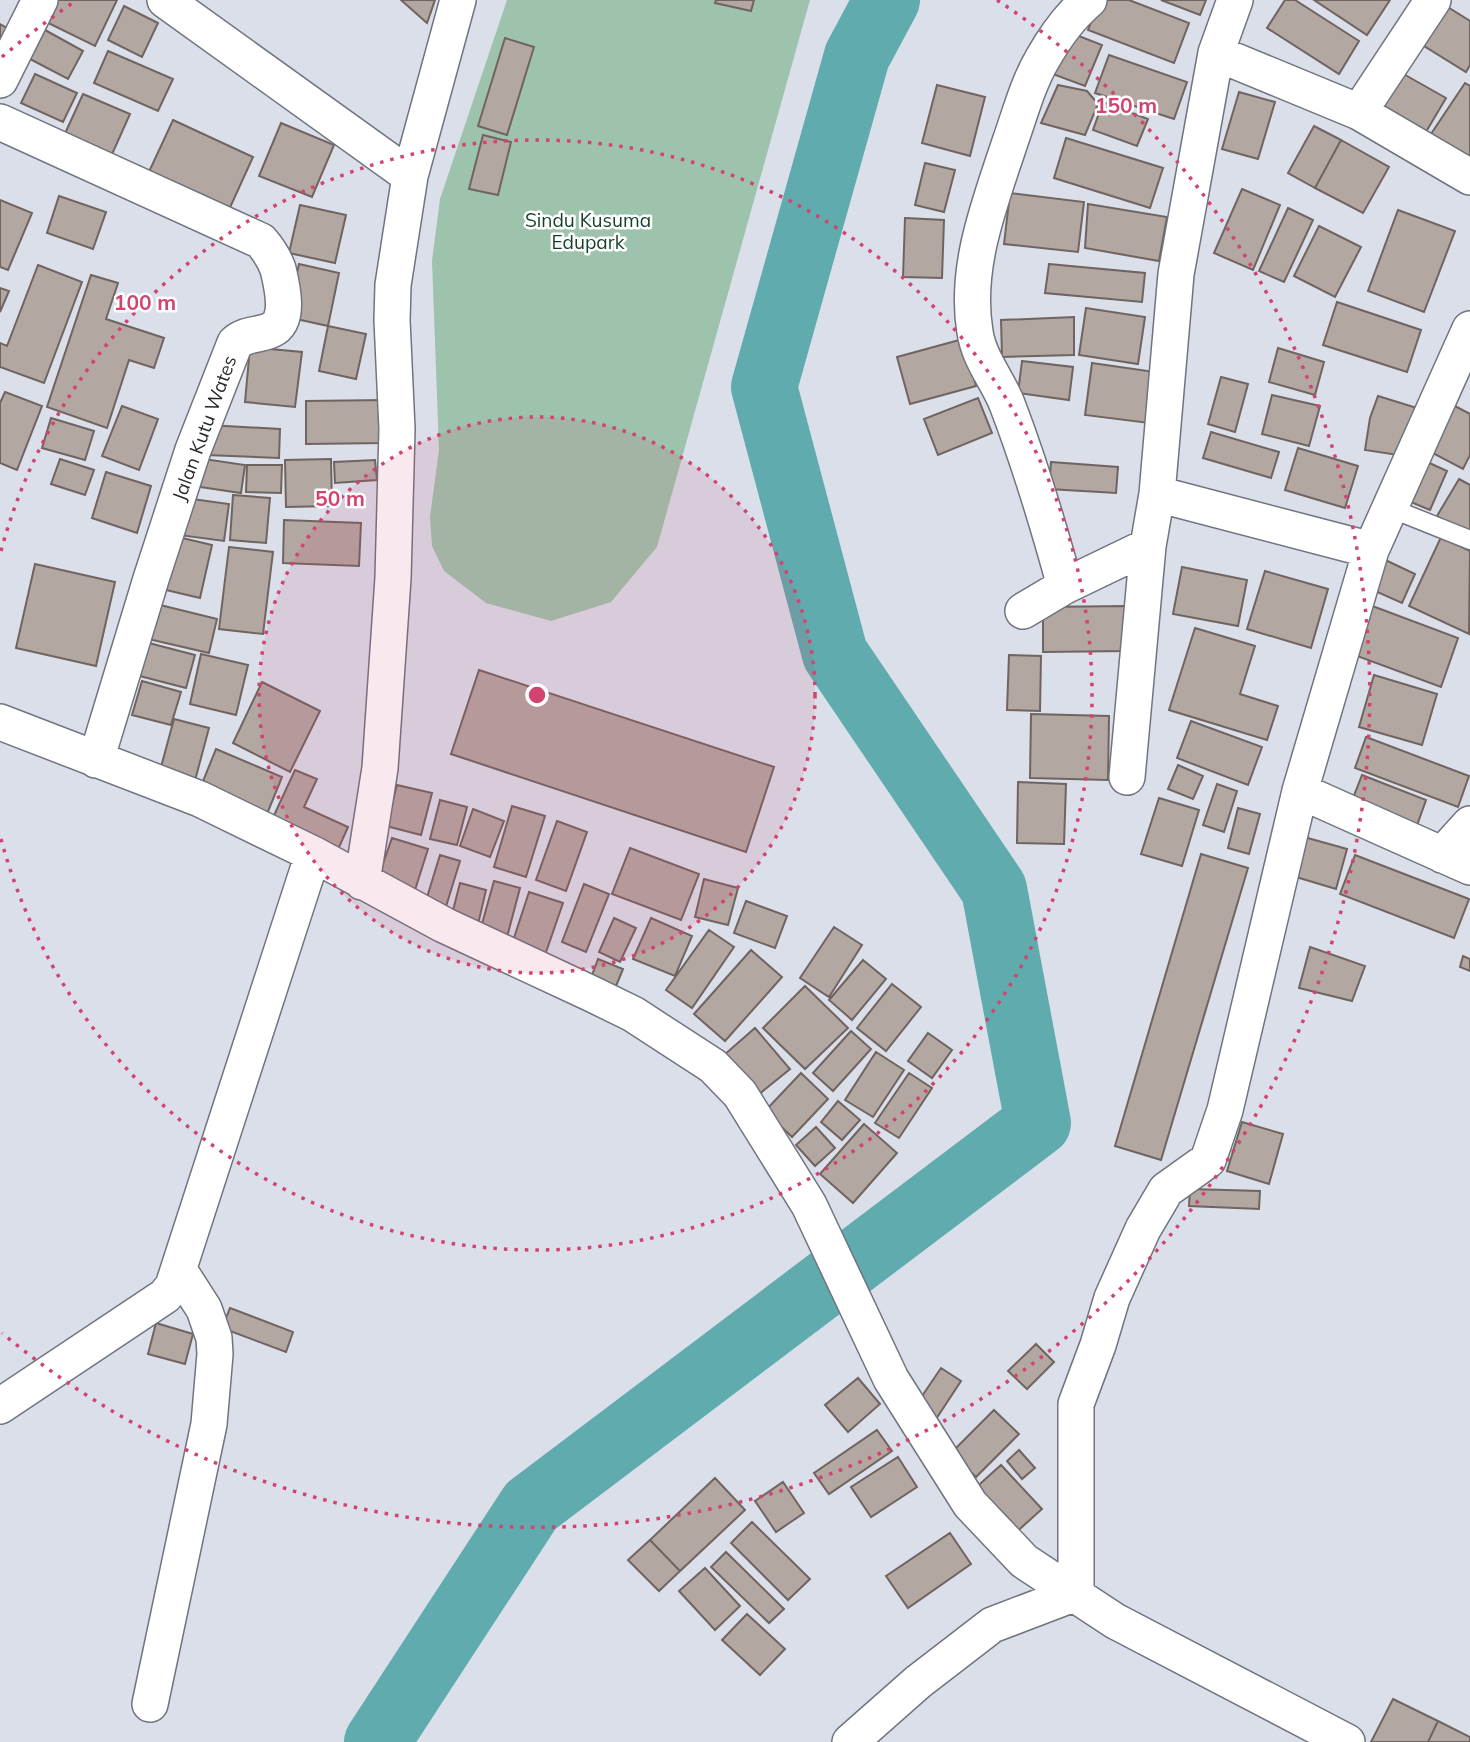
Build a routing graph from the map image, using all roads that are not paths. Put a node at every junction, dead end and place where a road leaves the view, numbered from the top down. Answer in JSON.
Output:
{"nodes":[{"id":1,"x":40,"y":0,"type":"edge"},
{"id":2,"x":164,"y":0,"type":"edge"},
{"id":3,"x":458,"y":0,"type":"edge"},
{"id":4,"x":1089,"y":0,"type":"edge"},
{"id":5,"x":1235,"y":0,"type":"edge"},
{"id":6,"x":1433,"y":0,"type":"edge"},
{"id":7,"x":1216,"y":53,"type":"junction"},
{"id":8,"x":0,"y":80,"type":"edge"},
{"id":9,"x":1359,"y":112,"type":"junction"},
{"id":10,"x":0,"y":122,"type":"edge"},
{"id":11,"x":410,"y":176,"type":"junction"},
{"id":12,"x":1470,"y":177,"type":"edge"},
{"id":13,"x":1470,"y":329,"type":"edge"},
{"id":14,"x":1157,"y":494,"type":"junction"},
{"id":15,"x":1390,"y":508,"type":"junction"},
{"id":16,"x":1470,"y":540,"type":"edge"},
{"id":17,"x":1148,"y":546,"type":"junction"},
{"id":18,"x":1371,"y":550,"type":"junction"},
{"id":19,"x":1065,"y":586,"type":"junction"},
{"id":20,"x":1023,"y":611,"type":"dead end"},
{"id":21,"x":0,"y":722,"type":"edge"},
{"id":22,"x":96,"y":760,"type":"junction"},
{"id":23,"x":1127,"y":777,"type":"dead end"},
{"id":24,"x":1300,"y":792,"type":"junction"},
{"id":25,"x":1470,"y":824,"type":"edge"},
{"id":26,"x":313,"y":854,"type":"junction"},
{"id":27,"x":1456,"y":861,"type":"edge"},
{"id":28,"x":362,"y":882,"type":"junction"},
{"id":29,"x":179,"y":1270,"type":"junction"},
{"id":30,"x":0,"y":1406,"type":"edge"},
{"id":31,"x":1076,"y":1593,"type":"junction"},
{"id":32,"x":150,"y":1704,"type":"dead end"},
{"id":33,"x":850,"y":1742,"type":"edge"},
{"id":34,"x":1347,"y":1742,"type":"edge"}],
"edges":[{"from":1,"to":8,"type":"street"},
{"from":2,"to":11,"type":"street"},
{"from":3,"to":11,"type":"street"},
{"from":4,"to":19,"type":"street"},
{"from":5,"to":7,"type":"street"},
{"from":6,"to":9,"type":"street"},
{"from":7,"to":9,"type":"street"},
{"from":7,"to":14,"type":"street"},
{"from":9,"to":12,"type":"street"},
{"from":10,"to":22,"type":"street","name":"Jalan Kutu Wates"},
{"from":11,"to":28,"type":"street"},
{"from":13,"to":15,"type":"street"},
{"from":14,"to":17,"type":"street"},
{"from":14,"to":18,"type":"street"},
{"from":15,"to":16,"type":"lane"},
{"from":15,"to":18,"type":"street"},
{"from":17,"to":19,"type":"street"},
{"from":17,"to":23,"type":"street"},
{"from":18,"to":24,"type":"street"},
{"from":19,"to":20,"type":"street"},
{"from":21,"to":22,"type":"street"},
{"from":22,"to":26,"type":"street"},
{"from":24,"to":27,"type":"street"},
{"from":24,"to":31,"type":"street"},
{"from":25,"to":27,"type":"street"},
{"from":26,"to":28,"type":"street"},
{"from":26,"to":29,"type":"street"},
{"from":28,"to":31,"type":"street"},
{"from":29,"to":30,"type":"street"},
{"from":29,"to":32,"type":"street"},
{"from":31,"to":33,"type":"street"},
{"from":31,"to":34,"type":"street"}]}
